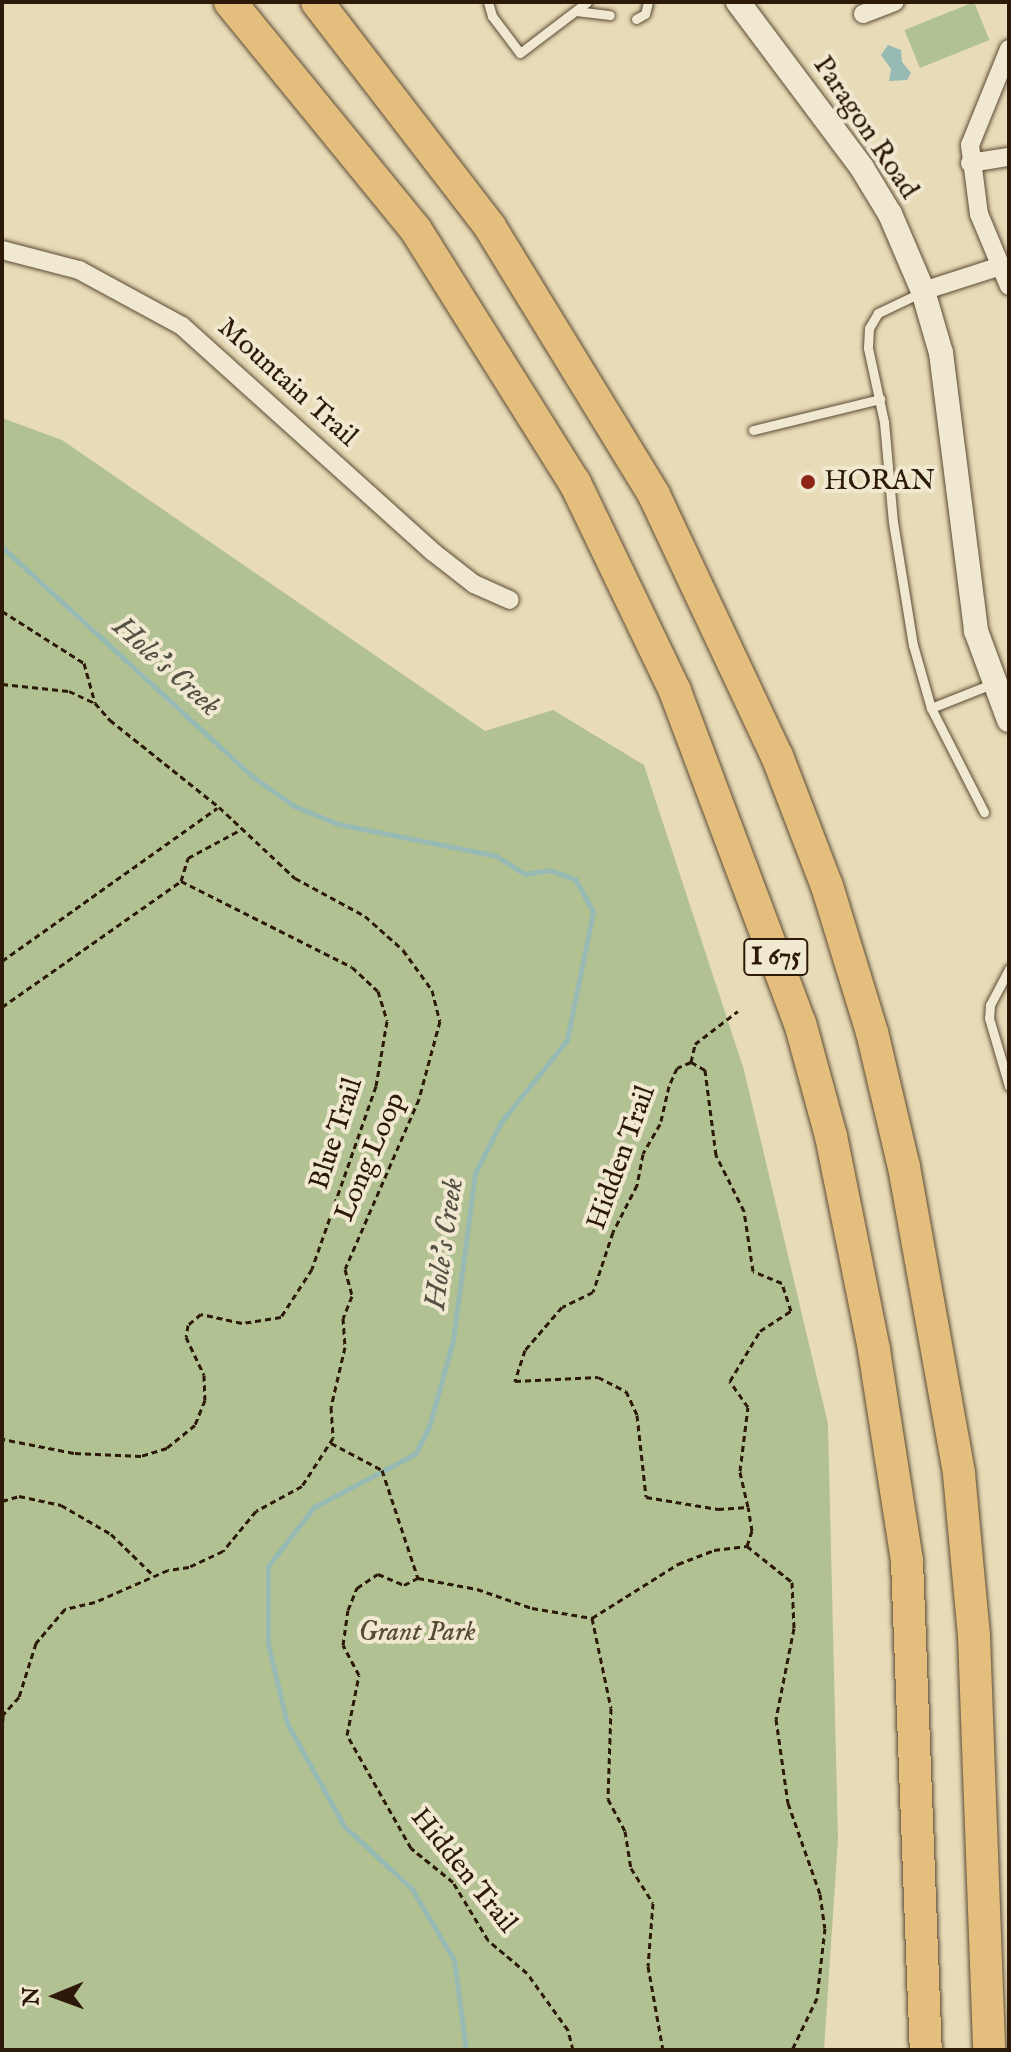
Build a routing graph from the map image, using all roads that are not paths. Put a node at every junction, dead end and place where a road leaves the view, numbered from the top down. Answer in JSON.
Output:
{"nodes":[{"id":1,"x":230,"y":2,"type":"edge"},
{"id":2,"x":317,"y":2,"type":"edge"},
{"id":3,"x":488,"y":2,"type":"edge"},
{"id":4,"x":587,"y":2,"type":"edge"},
{"id":5,"x":648,"y":2,"type":"edge"},
{"id":6,"x":738,"y":2,"type":"edge"},
{"id":7,"x":895,"y":2,"type":"edge"},
{"id":8,"x":576,"y":11,"type":"junction"},
{"id":9,"x":863,"y":14,"type":"dead end"},
{"id":10,"x":610,"y":15,"type":"dead end"},
{"id":11,"x":636,"y":19,"type":"dead end"},
{"id":12,"x":1009,"y":49,"type":"edge"},
{"id":13,"x":1009,"y":157,"type":"edge"},
{"id":14,"x":970,"y":163,"type":"junction"},
{"id":15,"x":2,"y":250,"type":"edge"},
{"id":16,"x":1001,"y":266,"type":"junction"},
{"id":17,"x":1009,"y":286,"type":"edge"},
{"id":18,"x":923,"y":291,"type":"junction"},
{"id":19,"x":880,"y":399,"type":"junction"},
{"id":20,"x":753,"y":430,"type":"dead end"},
{"id":21,"x":510,"y":600,"type":"dead end"},
{"id":22,"x":994,"y":683,"type":"junction"},
{"id":23,"x":931,"y":708,"type":"junction"},
{"id":24,"x":1009,"y":720,"type":"edge"},
{"id":25,"x":984,"y":812,"type":"dead end"},
{"id":26,"x":1009,"y":969,"type":"edge"},
{"id":27,"x":1009,"y":1086,"type":"edge"},
{"id":28,"x":926,"y":2050,"type":"edge"},
{"id":29,"x":989,"y":2050,"type":"edge"}],
"edges":[{"from":1,"to":28,"type":"highway","number":"I 675"},
{"from":2,"to":29,"type":"highway","number":"I 675"},
{"from":3,"to":8,"type":"lane"},
{"from":4,"to":8,"type":"lane"},
{"from":5,"to":11,"type":"lane"},
{"from":6,"to":18,"type":"street","name":"Paragon Road"},
{"from":7,"to":9,"type":"street"},
{"from":8,"to":10,"type":"lane"},
{"from":12,"to":14,"type":"street"},
{"from":13,"to":14,"type":"street"},
{"from":14,"to":16,"type":"street"},
{"from":15,"to":21,"type":"street","name":"Mountain Trail"},
{"from":16,"to":17,"type":"street"},
{"from":16,"to":18,"type":"street"},
{"from":18,"to":19,"type":"lane"},
{"from":18,"to":22,"type":"street","name":"Paragon Road"},
{"from":19,"to":20,"type":"lane"},
{"from":19,"to":23,"type":"lane"},
{"from":22,"to":23,"type":"lane"},
{"from":22,"to":24,"type":"street","name":"Paragon Road"},
{"from":23,"to":25,"type":"lane"},
{"from":26,"to":27,"type":"lane"}]}
